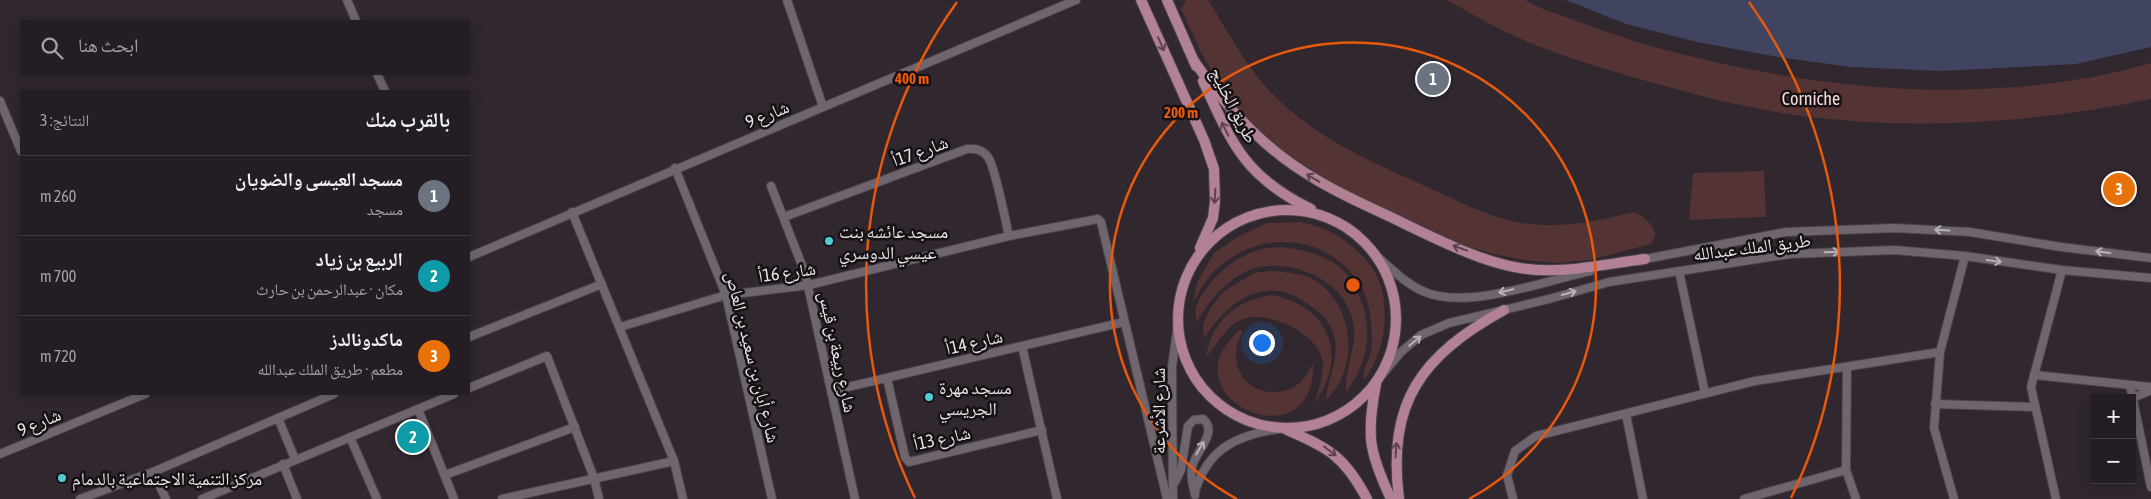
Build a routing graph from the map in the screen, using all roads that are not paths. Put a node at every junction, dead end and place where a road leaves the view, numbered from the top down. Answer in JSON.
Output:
{"nodes":[{"id":1,"x":347,"y":0,"type":"edge"},
{"id":2,"x":787,"y":0,"type":"edge"},
{"id":3,"x":1076,"y":0,"type":"edge"},
{"id":4,"x":1141,"y":0,"type":"edge"},
{"id":5,"x":1167,"y":0,"type":"edge"},
{"id":6,"x":356,"y":20,"type":"edge"},
{"id":7,"x":1194,"y":61,"type":"junction"},
{"id":8,"x":378,"y":75,"type":"edge"},
{"id":9,"x":385,"y":90,"type":"edge"},
{"id":10,"x":0,"y":101,"type":"edge"},
{"id":11,"x":823,"y":107,"type":"junction"},
{"id":12,"x":20,"y":149,"type":"edge"},
{"id":13,"x":675,"y":168,"type":"junction"},
{"id":14,"x":771,"y":186,"type":"dead end"},
{"id":15,"x":572,"y":212,"type":"junction"},
{"id":16,"x":1325,"y":216,"type":"junction"},
{"id":17,"x":784,"y":218,"type":"junction"},
{"id":18,"x":1010,"y":236,"type":"junction"},
{"id":19,"x":1965,"y":256,"type":"junction"},
{"id":20,"x":470,"y":257,"type":"edge"},
{"id":21,"x":1379,"y":258,"type":"junction"},
{"id":22,"x":2151,"y":258,"type":"edge"},
{"id":23,"x":1645,"y":259,"type":"junction"},
{"id":24,"x":1193,"y":263,"type":"junction"},
{"id":25,"x":2062,"y":270,"type":"junction"},
{"id":26,"x":1680,"y":271,"type":"junction"},
{"id":27,"x":2151,"y":278,"type":"edge"},
{"id":28,"x":602,"y":284,"type":"junction"},
{"id":29,"x":809,"y":285,"type":"junction"},
{"id":30,"x":726,"y":295,"type":"junction"},
{"id":31,"x":1504,"y":310,"type":"junction"},
{"id":32,"x":1124,"y":322,"type":"junction"},
{"id":33,"x":1178,"y":323,"type":"junction"},
{"id":34,"x":620,"y":327,"type":"junction"},
{"id":35,"x":470,"y":337,"type":"edge"},
{"id":36,"x":1022,"y":346,"type":"junction"},
{"id":37,"x":1940,"y":352,"type":"junction"},
{"id":38,"x":1848,"y":366,"type":"junction"},
{"id":39,"x":2034,"y":375,"type":"junction"},
{"id":40,"x":887,"y":378,"type":"junction"},
{"id":41,"x":1379,"y":379,"type":"junction"},
{"id":42,"x":2130,"y":385,"type":"junction"},
{"id":43,"x":470,"y":388,"type":"edge"},
{"id":44,"x":2151,"y":388,"type":"edge"},
{"id":45,"x":831,"y":391,"type":"junction"},
{"id":46,"x":1705,"y":393,"type":"junction"},
{"id":47,"x":2132,"y":394,"type":"edge"},
{"id":48,"x":140,"y":395,"type":"edge"},
{"id":49,"x":332,"y":395,"type":"edge"},
{"id":50,"x":451,"y":395,"type":"edge"},
{"id":51,"x":2136,"y":396,"type":"edge"},
{"id":52,"x":126,"y":398,"type":"edge"},
{"id":53,"x":1935,"y":404,"type":"junction"},
{"id":54,"x":2035,"y":407,"type":"junction"},
{"id":55,"x":418,"y":408,"type":"junction"},
{"id":56,"x":2136,"y":413,"type":"edge"},
{"id":57,"x":1626,"y":414,"type":"junction"},
{"id":58,"x":278,"y":418,"type":"junction"},
{"id":59,"x":575,"y":427,"type":"junction"},
{"id":60,"x":1042,"y":430,"type":"junction"},
{"id":61,"x":1282,"y":430,"type":"junction"},
{"id":62,"x":350,"y":437,"type":"junction"},
{"id":63,"x":0,"y":454,"type":"edge"},
{"id":64,"x":295,"y":459,"type":"junction"},
{"id":65,"x":674,"y":461,"type":"junction"},
{"id":66,"x":283,"y":464,"type":"junction"},
{"id":67,"x":1846,"y":470,"type":"junction"},
{"id":68,"x":154,"y":472,"type":"junction"},
{"id":69,"x":445,"y":476,"type":"junction"},
{"id":70,"x":594,"y":478,"type":"junction"},
{"id":71,"x":1173,"y":486,"type":"junction"},
{"id":72,"x":2151,"y":487,"type":"edge"},
{"id":73,"x":1778,"y":489,"type":"junction"},
{"id":74,"x":526,"y":496,"type":"edge"},
{"id":75,"x":1195,"y":497,"type":"edge"},
{"id":76,"x":80,"y":499,"type":"edge"},
{"id":77,"x":166,"y":499,"type":"edge"},
{"id":78,"x":202,"y":499,"type":"edge"},
{"id":79,"x":297,"y":499,"type":"edge"},
{"id":80,"x":378,"y":499,"type":"edge"},
{"id":81,"x":454,"y":499,"type":"edge"},
{"id":82,"x":502,"y":499,"type":"edge"},
{"id":83,"x":599,"y":499,"type":"edge"},
{"id":84,"x":683,"y":499,"type":"edge"},
{"id":85,"x":772,"y":499,"type":"edge"},
{"id":86,"x":855,"y":499,"type":"edge"},
{"id":87,"x":1057,"y":499,"type":"edge"},
{"id":88,"x":1167,"y":499,"type":"edge"},
{"id":89,"x":1173,"y":499,"type":"edge"},
{"id":90,"x":1366,"y":499,"type":"edge"},
{"id":91,"x":1391,"y":499,"type":"edge"},
{"id":92,"x":1399,"y":499,"type":"edge"},
{"id":93,"x":1513,"y":499,"type":"edge"},
{"id":94,"x":1643,"y":499,"type":"edge"},
{"id":95,"x":1744,"y":499,"type":"edge"},
{"id":96,"x":1780,"y":499,"type":"edge"},
{"id":97,"x":1856,"y":499,"type":"edge"},
{"id":98,"x":1954,"y":499,"type":"edge"},
{"id":99,"x":2056,"y":499,"type":"edge"}],
"edges":[{"from":1,"to":6,"type":"street"},
{"from":2,"to":11,"type":"street"},
{"from":3,"to":11,"type":"street","name":"شارع 9"},
{"from":4,"to":24,"type":"main road","one_way":true},
{"from":5,"to":7,"type":"main road","name":"طريق الخليج"},
{"from":16,"to":7,"type":"main road","name":"طريق الخليج","one_way":true},
{"from":23,"to":7,"type":"main road","one_way":true},
{"from":8,"to":9,"type":"street"},
{"from":10,"to":12,"type":"street"},
{"from":11,"to":13,"type":"street","name":"شارع 9"},
{"from":13,"to":15,"type":"street","name":"شارع 9"},
{"from":13,"to":30,"type":"street","name":"شارع أبان بن سعيد بن العاص"},
{"from":14,"to":17,"type":"street","name":"شارع ربيعة بن قيس"},
{"from":15,"to":20,"type":"street","name":"شارع 9"},
{"from":15,"to":28,"type":"street"},
{"from":16,"to":21,"type":"main road","name":"طريق الخليج"},
{"from":16,"to":24,"type":"main road"},
{"from":17,"to":18,"type":"street","name":"شارع 17أ"},
{"from":17,"to":29,"type":"street","name":"شارع ربيعة بن قيس"},
{"from":18,"to":29,"type":"street","name":"شارع 16أ"},
{"from":18,"to":32,"type":"street","name":"شارع 16أ"},
{"from":19,"to":25,"type":"street","name":"طريق الملك عبدالله","one_way":true},
{"from":26,"to":19,"type":"street","name":"طريق الملك عبدالله","one_way":true},
{"from":19,"to":37,"type":"street"},
{"from":23,"to":21,"type":"street","name":"طريق الملك عبدالله","one_way":true},
{"from":21,"to":41,"type":"main road"},
{"from":22,"to":23,"type":"street","name":"طريق الملك عبدالله","one_way":true},
{"from":24,"to":33,"type":"main road"},
{"from":25,"to":27,"type":"street","name":"طريق الملك عبدالله"},
{"from":25,"to":39,"type":"street"},
{"from":31,"to":26,"type":"street","name":"طريق الملك عبدالله","one_way":true},
{"from":26,"to":46,"type":"street"},
{"from":28,"to":34,"type":"street"},
{"from":28,"to":35,"type":"street"},
{"from":29,"to":30,"type":"street","name":"شارع 16أ"},
{"from":29,"to":45,"type":"street","name":"شارع ربيعة بن قيس"},
{"from":30,"to":34,"type":"street","name":"شارع 16أ"},
{"from":30,"to":85,"type":"street","name":"شارع أبان بن سعيد بن العاص"},
{"from":41,"to":31,"type":"street","name":"طريق الملك عبدالله","one_way":true},
{"from":92,"to":31,"type":"main road","one_way":true},
{"from":32,"to":36,"type":"street","name":"شارع 14أ"},
{"from":32,"to":88,"type":"street"},
{"from":33,"to":61,"type":"main road"},
{"from":33,"to":71,"type":"street","name":"شارع الأشرعة"},
{"from":34,"to":65,"type":"street"},
{"from":36,"to":40,"type":"street","name":"شارع 14أ"},
{"from":36,"to":60,"type":"street"},
{"from":37,"to":38,"type":"street"},
{"from":37,"to":53,"type":"street"},
{"from":38,"to":46,"type":"street"},
{"from":38,"to":67,"type":"street"},
{"from":39,"to":42,"type":"street"},
{"from":39,"to":54,"type":"street"},
{"from":40,"to":45,"type":"street","name":"شارع 14أ"},
{"from":40,"to":60,"type":"street","name":"شارع 13أ"},
{"from":41,"to":61,"type":"main road"},
{"from":41,"to":91,"type":"main road"},
{"from":42,"to":44,"type":"street"},
{"from":42,"to":47,"type":"street"},
{"from":43,"to":59,"type":"street"},
{"from":44,"to":51,"type":"street"},
{"from":45,"to":86,"type":"street","name":"شارع ربيعة بن قيس"},
{"from":46,"to":57,"type":"street"},
{"from":48,"to":52,"type":"street","name":"شارع 9"},
{"from":49,"to":58,"type":"street"},
{"from":50,"to":55,"type":"street"},
{"from":52,"to":63,"type":"street","name":"شارع 9"},
{"from":53,"to":54,"type":"street"},
{"from":53,"to":98,"type":"street"},
{"from":54,"to":99,"type":"street"},
{"from":55,"to":62,"type":"street"},
{"from":55,"to":69,"type":"street"},
{"from":56,"to":72,"type":"street"},
{"from":57,"to":93,"type":"street"},
{"from":57,"to":94,"type":"street"},
{"from":58,"to":64,"type":"street"},
{"from":58,"to":68,"type":"street"},
{"from":59,"to":69,"type":"street"},
{"from":59,"to":70,"type":"street"},
{"from":60,"to":87,"type":"street"},
{"from":61,"to":75,"type":"street"},
{"from":61,"to":90,"type":"main road","one_way":true},
{"from":62,"to":64,"type":"street"},
{"from":62,"to":80,"type":"street"},
{"from":64,"to":66,"type":"street"},
{"from":65,"to":70,"type":"street"},
{"from":65,"to":84,"type":"street"},
{"from":66,"to":78,"type":"street"},
{"from":66,"to":79,"type":"street"},
{"from":67,"to":73,"type":"street"},
{"from":67,"to":97,"type":"street"},
{"from":68,"to":76,"type":"street"},
{"from":68,"to":77,"type":"street"},
{"from":69,"to":81,"type":"street"},
{"from":70,"to":74,"type":"street"},
{"from":70,"to":83,"type":"street"},
{"from":75,"to":71,"type":"street","one_way":true},
{"from":71,"to":89,"type":"street","name":"شارع الأشرعة"},
{"from":73,"to":95,"type":"street"},
{"from":73,"to":96,"type":"street"},
{"from":74,"to":82,"type":"street"}]}
